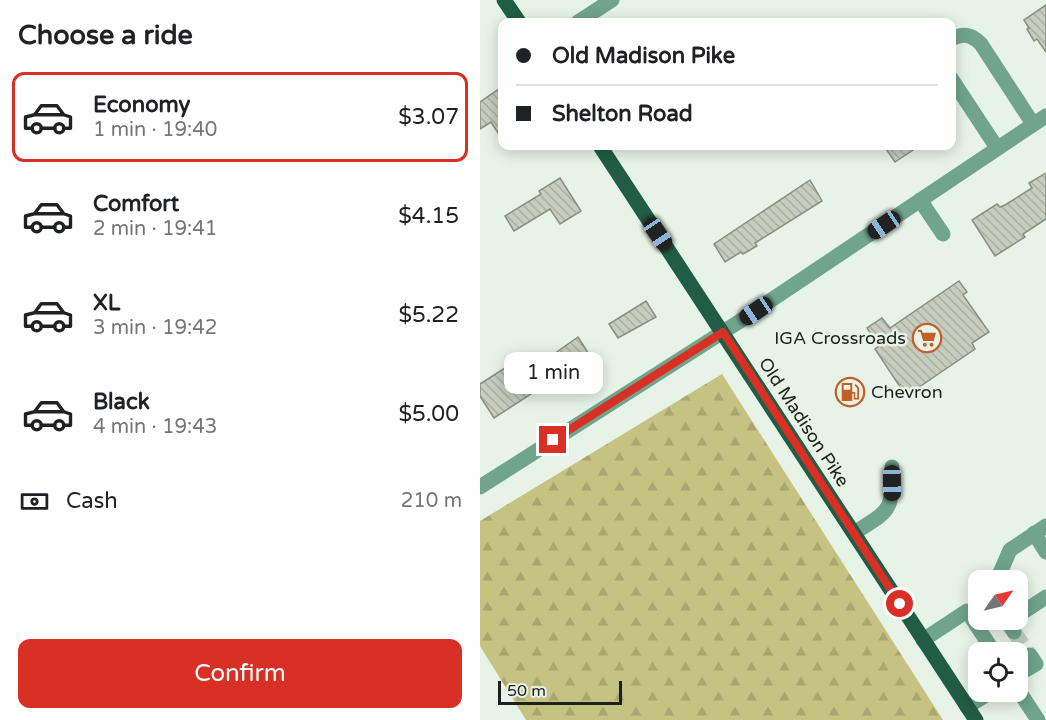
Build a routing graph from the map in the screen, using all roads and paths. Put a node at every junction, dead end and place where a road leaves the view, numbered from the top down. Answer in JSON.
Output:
{"nodes":[{"id":1,"x":504,"y":0,"type":"edge"},
{"id":2,"x":612,"y":0,"type":"edge"},
{"id":3,"x":516,"y":18,"type":"edge"},
{"id":4,"x":584,"y":18,"type":"edge"},
{"id":5,"x":956,"y":36,"type":"edge"},
{"id":6,"x":956,"y":86,"type":"edge"},
{"id":7,"x":1040,"y":120,"type":"edge"},
{"id":8,"x":997,"y":148,"type":"junction"},
{"id":9,"x":603,"y":150,"type":"edge"},
{"id":10,"x":920,"y":200,"type":"junction"},
{"id":11,"x":943,"y":234,"type":"dead end"},
{"id":12,"x":723,"y":332,"type":"junction"},
{"id":13,"x":892,"y":467,"type":"dead end"},
{"id":14,"x":480,"y":487,"type":"edge"},
{"id":15,"x":1040,"y":529,"type":"edge"},
{"id":16,"x":854,"y":533,"type":"junction"},
{"id":17,"x":1046,"y":552,"type":"edge"},
{"id":18,"x":1001,"y":570,"type":"edge"},
{"id":19,"x":1046,"y":597,"type":"edge"},
{"id":20,"x":1028,"y":610,"type":"edge"},
{"id":21,"x":968,"y":611,"type":"edge"},
{"id":22,"x":922,"y":640,"type":"junction"},
{"id":23,"x":975,"y":702,"type":"edge"},
{"id":24,"x":1026,"y":702,"type":"edge"},
{"id":25,"x":967,"y":707,"type":"junction"},
{"id":26,"x":976,"y":720,"type":"edge"},
{"id":27,"x":1038,"y":720,"type":"edge"}],
"edges":[{"from":1,"to":3,"type":"main road"},
{"from":2,"to":4,"type":"street"},
{"from":5,"to":7,"type":"street"},
{"from":6,"to":8,"type":"street"},
{"from":7,"to":8,"type":"street"},
{"from":8,"to":10,"type":"street"},
{"from":9,"to":12,"type":"main road","name":"Old Madison Pike"},
{"from":10,"to":11,"type":"street"},
{"from":10,"to":12,"type":"street"},
{"from":12,"to":14,"type":"street"},
{"from":12,"to":16,"type":"main road","name":"Old Madison Pike"},
{"from":13,"to":16,"type":"street"},
{"from":15,"to":17,"type":"street"},
{"from":15,"to":18,"type":"street"},
{"from":16,"to":22,"type":"main road","name":"Old Madison Pike"},
{"from":19,"to":20,"type":"street"},
{"from":21,"to":22,"type":"street"},
{"from":22,"to":25,"type":"main road","name":"Old Madison Pike"},
{"from":23,"to":25,"type":"street"},
{"from":24,"to":27,"type":"street"},
{"from":25,"to":26,"type":"main road","name":"Old Madison Pike"}]}
